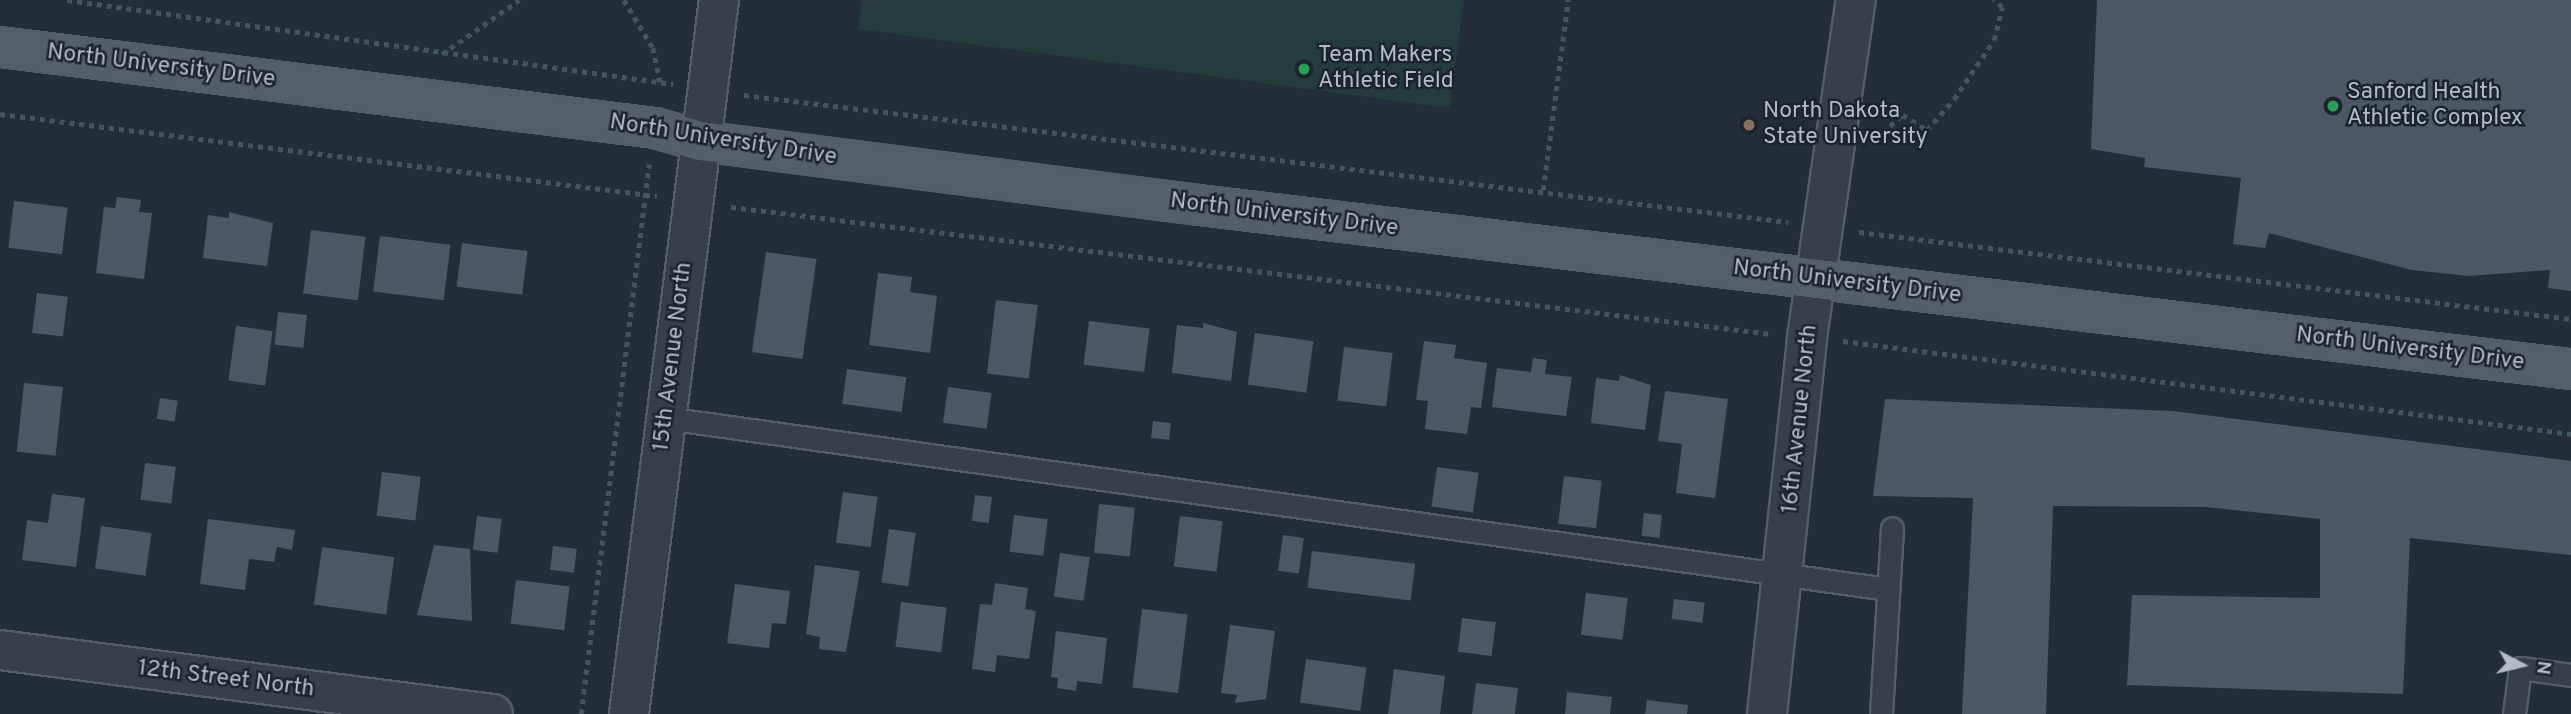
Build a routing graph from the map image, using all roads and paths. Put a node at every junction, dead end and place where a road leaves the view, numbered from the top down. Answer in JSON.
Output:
{"nodes":[{"id":1,"x":67,"y":0,"type":"edge"},
{"id":2,"x":157,"y":0,"type":"edge"},
{"id":3,"x":519,"y":0,"type":"edge"},
{"id":4,"x":624,"y":0,"type":"edge"},
{"id":5,"x":719,"y":0,"type":"edge"},
{"id":6,"x":1568,"y":0,"type":"edge"},
{"id":7,"x":1856,"y":0,"type":"edge"},
{"id":8,"x":1994,"y":0,"type":"edge"},
{"id":9,"x":156,"y":9,"type":"junction"},
{"id":10,"x":0,"y":47,"type":"edge"},
{"id":11,"x":442,"y":55,"type":"junction"},
{"id":12,"x":692,"y":88,"type":"junction"},
{"id":13,"x":0,"y":114,"type":"edge"},
{"id":14,"x":701,"y":141,"type":"junction"},
{"id":15,"x":1870,"y":143,"type":"dead end"},
{"id":16,"x":649,"y":160,"type":"dead end"},
{"id":17,"x":1544,"y":190,"type":"junction"},
{"id":18,"x":646,"y":194,"type":"junction"},
{"id":19,"x":693,"y":205,"type":"junction"},
{"id":20,"x":1846,"y":225,"type":"junction"},
{"id":21,"x":1819,"y":280,"type":"junction"},
{"id":22,"x":2571,"y":319,"type":"edge"},
{"id":23,"x":1807,"y":338,"type":"junction"},
{"id":24,"x":2571,"y":369,"type":"edge"},
{"id":25,"x":666,"y":418,"type":"junction"},
{"id":26,"x":2571,"y":434,"type":"edge"},
{"id":27,"x":1892,"y":528,"type":"dead end"},
{"id":28,"x":1786,"y":574,"type":"junction"},
{"id":29,"x":1888,"y":589,"type":"junction"},
{"id":30,"x":0,"y":650,"type":"edge"},
{"id":31,"x":2571,"y":674,"type":"edge"},
{"id":32,"x":493,"y":714,"type":"edge"},
{"id":33,"x":582,"y":714,"type":"edge"},
{"id":34,"x":629,"y":714,"type":"edge"},
{"id":35,"x":1768,"y":714,"type":"edge"},
{"id":36,"x":1881,"y":714,"type":"edge"},
{"id":37,"x":2514,"y":714,"type":"edge"}],
"edges":[{"from":1,"to":9,"type":"path"},
{"from":2,"to":9,"type":"path"},
{"from":3,"to":11,"type":"path"},
{"from":4,"to":11,"type":"path"},
{"from":5,"to":12,"type":"street","name":"15th Avenue North"},
{"from":6,"to":17,"type":"path"},
{"from":7,"to":20,"type":"street","name":"16th Avenue North"},
{"from":8,"to":15,"type":"path"},
{"from":9,"to":11,"type":"path"},
{"from":10,"to":14,"type":"main road","name":"North University Drive"},
{"from":12,"to":14,"type":"street","name":"15th Avenue North"},
{"from":12,"to":17,"type":"path"},
{"from":13,"to":18,"type":"path"},
{"from":14,"to":19,"type":"street","name":"15th Avenue North"},
{"from":14,"to":21,"type":"main road","name":"North University Drive"},
{"from":16,"to":18,"type":"path"},
{"from":17,"to":20,"type":"path"},
{"from":18,"to":19,"type":"path"},
{"from":18,"to":33,"type":"path"},
{"from":19,"to":23,"type":"path"},
{"from":19,"to":25,"type":"street","name":"15th Avenue North"},
{"from":20,"to":21,"type":"street","name":"16th Avenue North"},
{"from":20,"to":22,"type":"path"},
{"from":21,"to":23,"type":"street","name":"16th Avenue North"},
{"from":21,"to":24,"type":"main road","name":"North University Drive"},
{"from":23,"to":26,"type":"path"},
{"from":23,"to":28,"type":"street","name":"16th Avenue North"},
{"from":25,"to":28,"type":"lane"},
{"from":25,"to":34,"type":"street","name":"15th Avenue North"},
{"from":27,"to":29,"type":"lane"},
{"from":28,"to":29,"type":"lane"},
{"from":28,"to":35,"type":"street","name":"16th Avenue North"},
{"from":29,"to":36,"type":"lane"},
{"from":30,"to":32,"type":"street","name":"12th Street North"},
{"from":31,"to":37,"type":"lane"}]}
